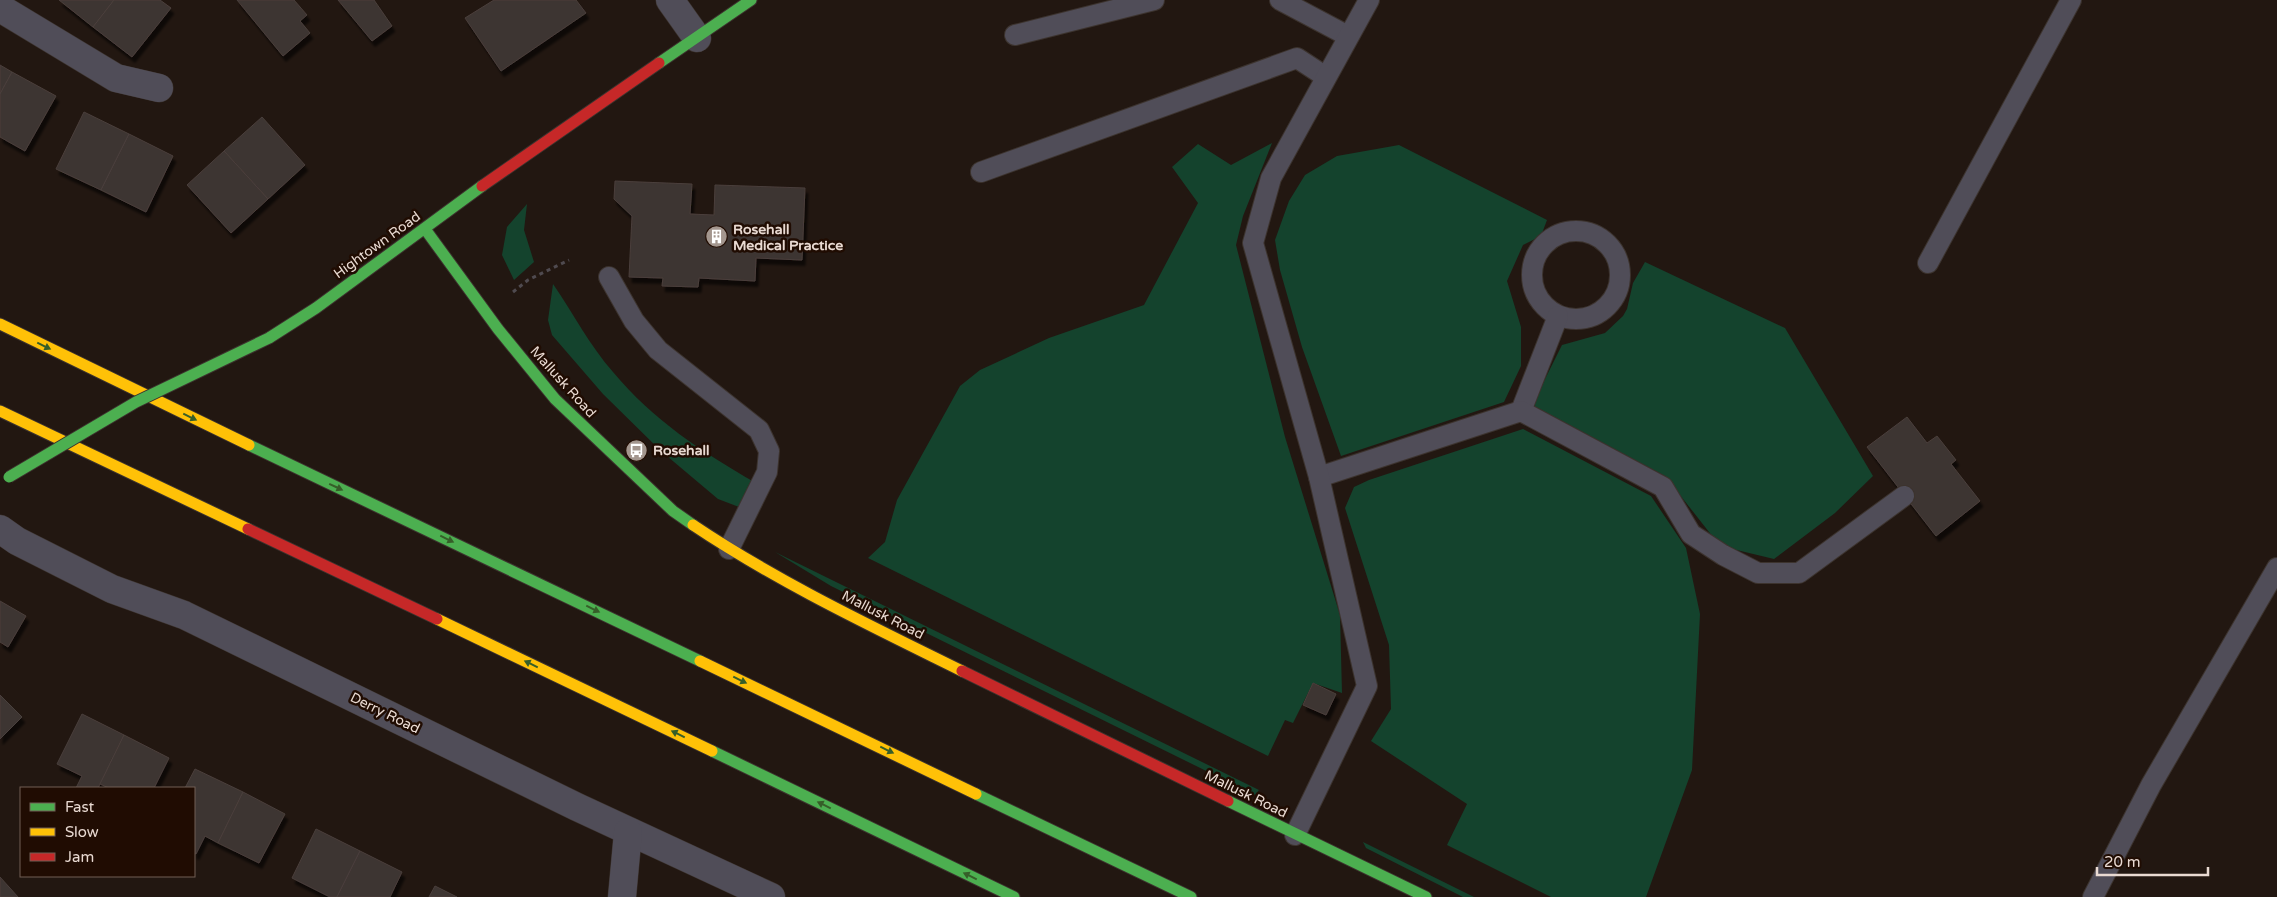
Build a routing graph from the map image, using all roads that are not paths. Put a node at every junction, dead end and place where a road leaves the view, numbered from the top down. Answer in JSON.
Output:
{"nodes":[{"id":1,"x":670,"y":0,"type":"edge"},
{"id":2,"x":751,"y":0,"type":"edge"},
{"id":3,"x":1154,"y":0,"type":"edge"},
{"id":4,"x":1280,"y":0,"type":"edge"},
{"id":5,"x":1369,"y":0,"type":"edge"},
{"id":6,"x":2071,"y":0,"type":"edge"},
{"id":7,"x":0,"y":8,"type":"edge"},
{"id":8,"x":1015,"y":34,"type":"dead end"},
{"id":9,"x":1348,"y":36,"type":"junction"},
{"id":10,"x":696,"y":38,"type":"junction"},
{"id":11,"x":1326,"y":77,"type":"junction"},
{"id":12,"x":159,"y":88,"type":"dead end"},
{"id":13,"x":980,"y":172,"type":"dead end"},
{"id":14,"x":425,"y":229,"type":"junction"},
{"id":15,"x":1928,"y":263,"type":"dead end"},
{"id":16,"x":609,"y":277,"type":"dead end"},
{"id":17,"x":1558,"y":316,"type":"junction"},
{"id":18,"x":0,"y":324,"type":"edge"},
{"id":19,"x":0,"y":411,"type":"edge"},
{"id":20,"x":1521,"y":411,"type":"junction"},
{"id":21,"x":1319,"y":477,"type":"junction"},
{"id":22,"x":5,"y":480,"type":"edge"},
{"id":23,"x":1904,"y":496,"type":"dead end"},
{"id":24,"x":0,"y":529,"type":"edge"},
{"id":25,"x":729,"y":549,"type":"junction"},
{"id":26,"x":2277,"y":568,"type":"edge"},
{"id":27,"x":628,"y":832,"type":"junction"},
{"id":28,"x":1295,"y":835,"type":"junction"},
{"id":29,"x":622,"y":897,"type":"edge"},
{"id":30,"x":772,"y":897,"type":"edge"},
{"id":31,"x":1014,"y":897,"type":"edge"},
{"id":32,"x":1191,"y":897,"type":"edge"},
{"id":33,"x":1426,"y":897,"type":"edge"},
{"id":34,"x":2093,"y":897,"type":"edge"}],
"edges":[{"from":1,"to":10,"type":"street"},
{"from":2,"to":10,"type":"main road","name":"Hightown Road"},
{"from":3,"to":8,"type":"lane"},
{"from":4,"to":9,"type":"lane"},
{"from":5,"to":9,"type":"lane"},
{"from":6,"to":15,"type":"lane"},
{"from":7,"to":12,"type":"street"},
{"from":9,"to":11,"type":"lane"},
{"from":10,"to":14,"type":"main road","name":"Hightown Road"},
{"from":11,"to":13,"type":"lane"},
{"from":11,"to":21,"type":"lane"},
{"from":14,"to":22,"type":"main road","name":"Hightown Road","bridge":true},
{"from":14,"to":25,"type":"main road","name":"Mallusk Road"},
{"from":16,"to":25,"type":"lane"},
{"from":17,"to":17,"type":"lane"},
{"from":17,"to":20,"type":"lane"},
{"from":18,"to":32,"type":"main road","one_way":true},
{"from":31,"to":19,"type":"main road","one_way":true},
{"from":20,"to":21,"type":"lane"},
{"from":20,"to":23,"type":"lane"},
{"from":21,"to":28,"type":"lane"},
{"from":24,"to":27,"type":"street","name":"Derry Road"},
{"from":25,"to":28,"type":"main road","name":"Mallusk Road"},
{"from":26,"to":34,"type":"lane"},
{"from":27,"to":29,"type":"street"},
{"from":27,"to":30,"type":"street","name":"Derry Road"},
{"from":28,"to":33,"type":"main road","name":"Mallusk Road"}]}
